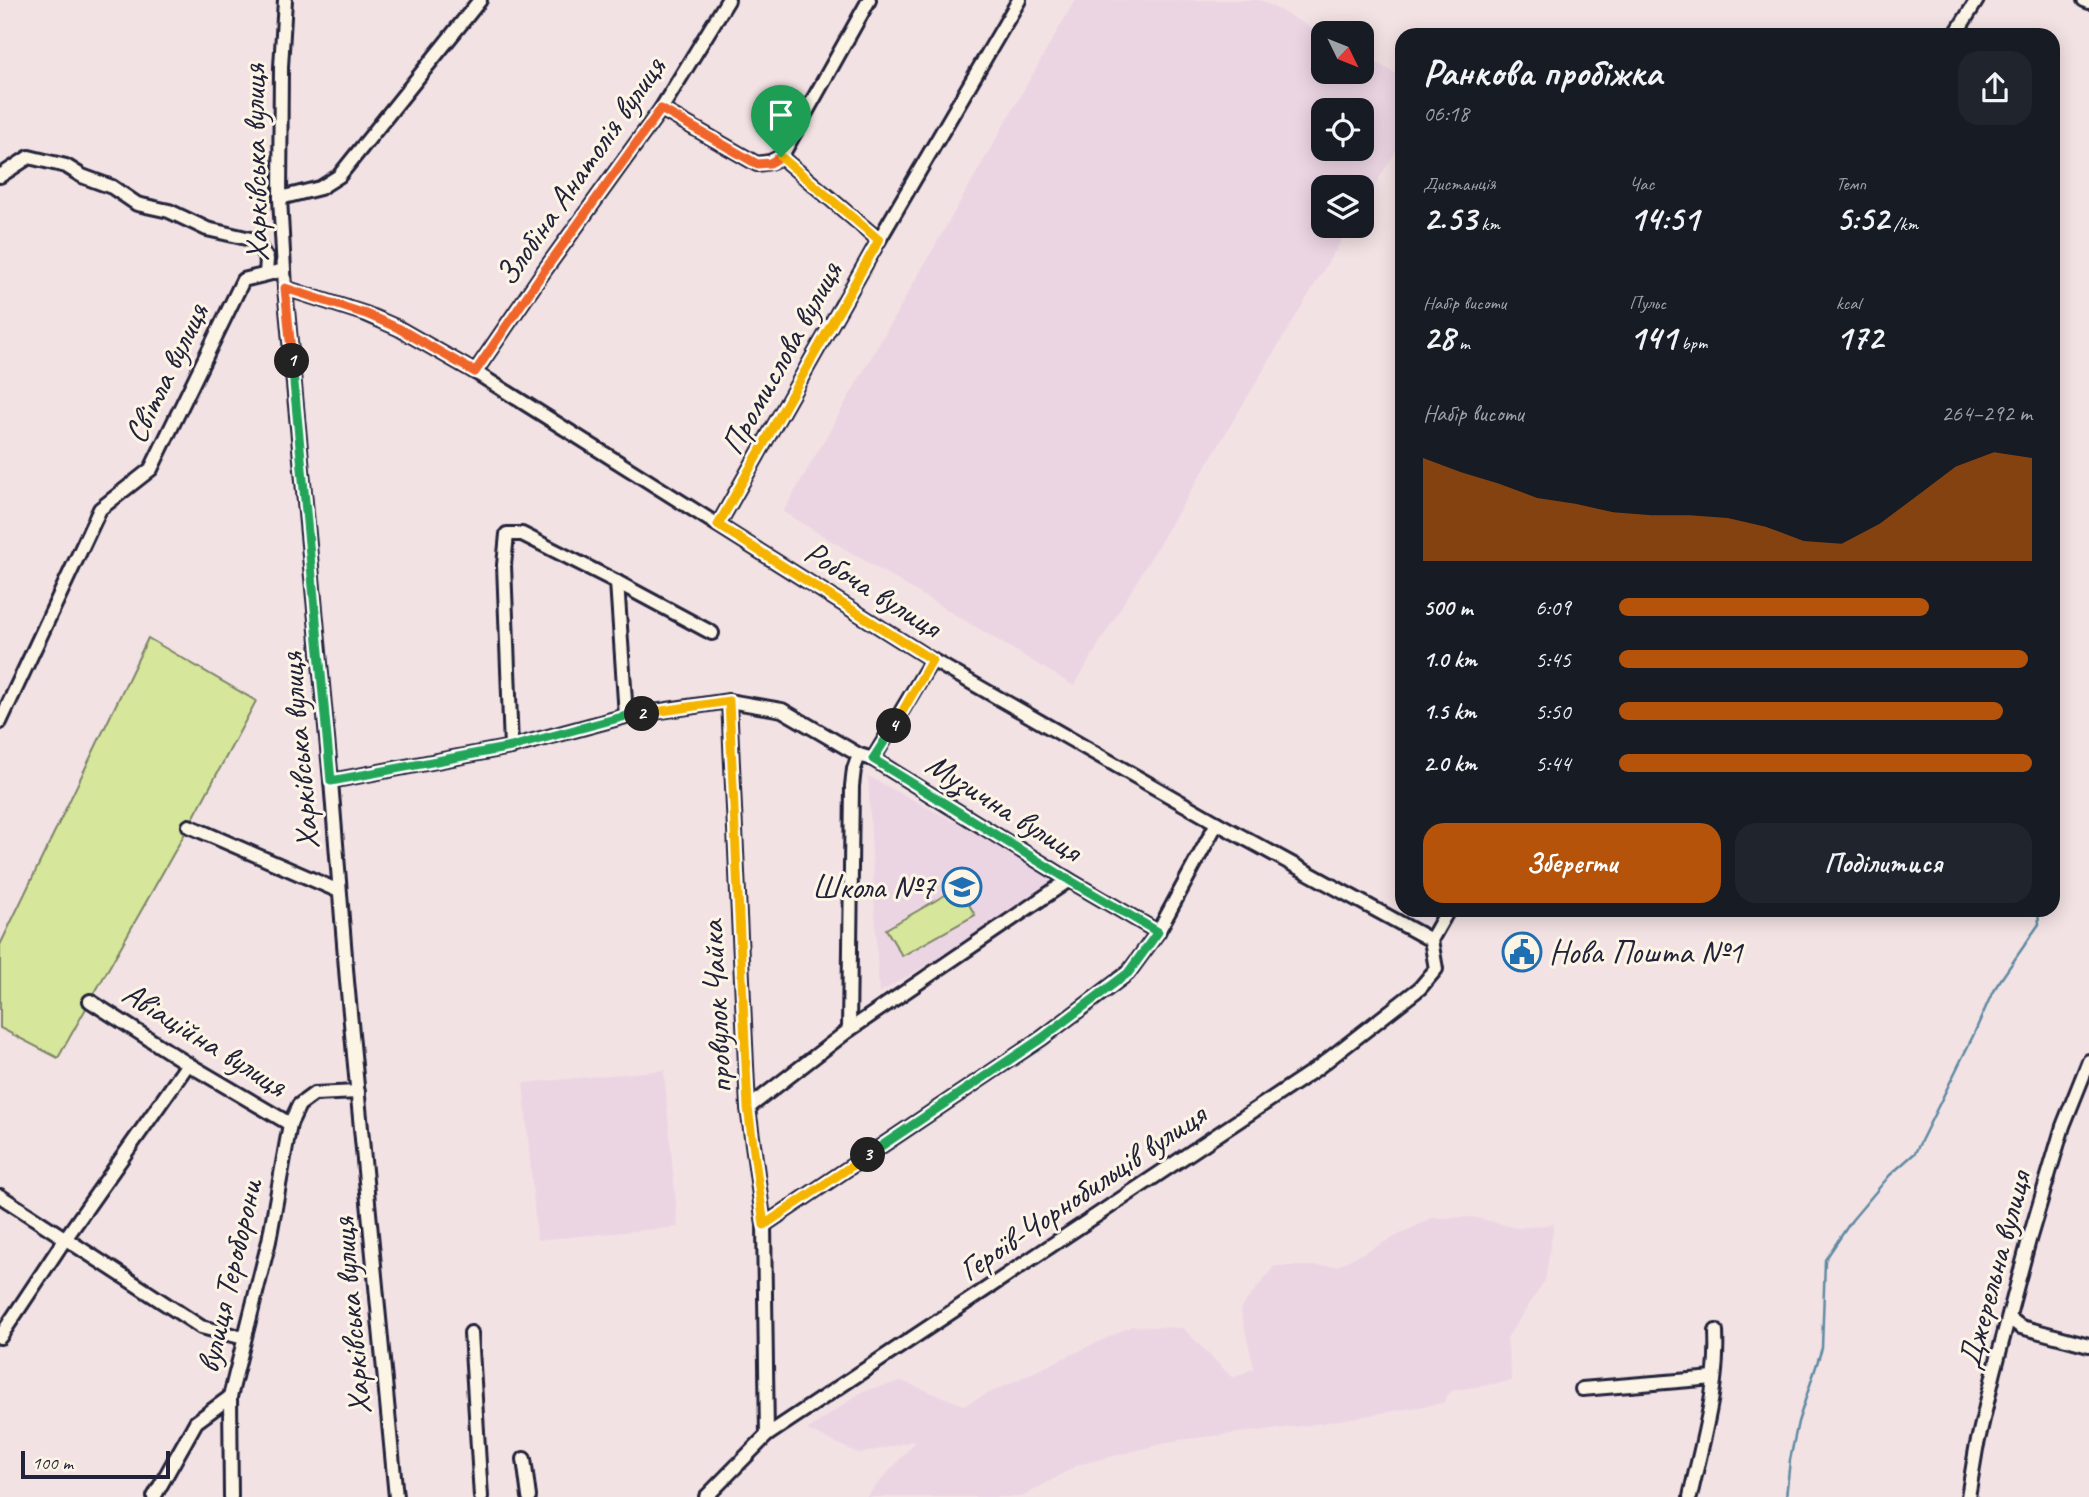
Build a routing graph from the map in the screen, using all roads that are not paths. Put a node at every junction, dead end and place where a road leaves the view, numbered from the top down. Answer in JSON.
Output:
{"nodes":[{"id":1,"x":285,"y":0,"type":"edge"},
{"id":2,"x":480,"y":0,"type":"edge"},
{"id":3,"x":728,"y":0,"type":"edge"},
{"id":4,"x":869,"y":0,"type":"edge"},
{"id":5,"x":1018,"y":0,"type":"edge"},
{"id":6,"x":1977,"y":0,"type":"edge"},
{"id":7,"x":1959,"y":28,"type":"edge"},
{"id":8,"x":661,"y":109,"type":"junction"},
{"id":9,"x":781,"y":157,"type":"junction"},
{"id":10,"x":0,"y":176,"type":"edge"},
{"id":11,"x":281,"y":198,"type":"junction"},
{"id":12,"x":879,"y":240,"type":"junction"},
{"id":13,"x":284,"y":270,"type":"junction"},
{"id":14,"x":266,"y":274,"type":"junction"},
{"id":15,"x":285,"y":288,"type":"junction"},
{"id":16,"x":475,"y":372,"type":"junction"},
{"id":17,"x":718,"y":525,"type":"junction"},
{"id":18,"x":617,"y":582,"type":"junction"},
{"id":19,"x":712,"y":633,"type":"dead end"},
{"id":20,"x":932,"y":660,"type":"junction"},
{"id":21,"x":729,"y":701,"type":"junction"},
{"id":22,"x":626,"y":716,"type":"junction"},
{"id":23,"x":0,"y":722,"type":"edge"},
{"id":24,"x":511,"y":747,"type":"junction"},
{"id":25,"x":859,"y":755,"type":"junction"},
{"id":26,"x":873,"y":759,"type":"junction"},
{"id":27,"x":331,"y":781,"type":"junction"},
{"id":28,"x":1217,"y":823,"type":"junction"},
{"id":29,"x":189,"y":826,"type":"dead end"},
{"id":30,"x":1069,"y":880,"type":"junction"},
{"id":31,"x":339,"y":891,"type":"junction"},
{"id":32,"x":1444,"y":917,"type":"edge"},
{"id":33,"x":1158,"y":932,"type":"junction"},
{"id":34,"x":1431,"y":940,"type":"junction"},
{"id":35,"x":90,"y":1001,"type":"dead end"},
{"id":36,"x":849,"y":1030,"type":"junction"},
{"id":37,"x":2089,"y":1061,"type":"edge"},
{"id":38,"x":188,"y":1064,"type":"junction"},
{"id":39,"x":358,"y":1092,"type":"junction"},
{"id":40,"x":748,"y":1108,"type":"junction"},
{"id":41,"x":290,"y":1124,"type":"junction"},
{"id":42,"x":0,"y":1196,"type":"edge"},
{"id":43,"x":764,"y":1225,"type":"junction"},
{"id":44,"x":65,"y":1239,"type":"junction"},
{"id":45,"x":2009,"y":1318,"type":"junction"},
{"id":46,"x":1716,"y":1331,"type":"dead end"},
{"id":47,"x":471,"y":1333,"type":"dead end"},
{"id":48,"x":0,"y":1337,"type":"edge"},
{"id":49,"x":244,"y":1338,"type":"junction"},
{"id":50,"x":2089,"y":1345,"type":"edge"},
{"id":51,"x":1714,"y":1378,"type":"junction"},
{"id":52,"x":1582,"y":1389,"type":"dead end"},
{"id":53,"x":230,"y":1397,"type":"junction"},
{"id":54,"x":767,"y":1435,"type":"junction"},
{"id":55,"x":524,"y":1459,"type":"dead end"},
{"id":56,"x":154,"y":1497,"type":"edge"},
{"id":57,"x":231,"y":1497,"type":"edge"},
{"id":58,"x":396,"y":1497,"type":"edge"},
{"id":59,"x":481,"y":1497,"type":"edge"},
{"id":60,"x":529,"y":1497,"type":"edge"},
{"id":61,"x":706,"y":1497,"type":"edge"},
{"id":62,"x":1690,"y":1497,"type":"edge"},
{"id":63,"x":1968,"y":1497,"type":"edge"}],
"edges":[{"from":1,"to":11,"type":"street","name":"Харківська вулиця"},
{"from":2,"to":11,"type":"street"},
{"from":3,"to":8,"type":"street","name":"Злобіна Анатолія вулиця"},
{"from":4,"to":9,"type":"street"},
{"from":5,"to":12,"type":"street","name":"Промислова вулиця"},
{"from":6,"to":7,"type":"street"},
{"from":8,"to":9,"type":"street"},
{"from":8,"to":16,"type":"street","name":"Злобіна Анатолія вулиця"},
{"from":9,"to":12,"type":"street"},
{"from":10,"to":14,"type":"street"},
{"from":11,"to":13,"type":"street","name":"Харківська вулиця"},
{"from":12,"to":17,"type":"street","name":"Промислова вулиця"},
{"from":13,"to":14,"type":"street","name":"Світла вулиця"},
{"from":13,"to":15,"type":"street","name":"Харківська вулиця"},
{"from":14,"to":23,"type":"street","name":"Світла вулиця"},
{"from":15,"to":16,"type":"street","name":"Робоча вулиця"},
{"from":15,"to":27,"type":"street","name":"Харківська вулиця"},
{"from":16,"to":17,"type":"street","name":"Робоча вулиця"},
{"from":17,"to":20,"type":"street","name":"Робоча вулиця"},
{"from":18,"to":19,"type":"street"},
{"from":18,"to":22,"type":"street"},
{"from":18,"to":24,"type":"street"},
{"from":20,"to":26,"type":"street"},
{"from":20,"to":28,"type":"street","name":"Робоча вулиця"},
{"from":21,"to":22,"type":"street","name":"Музична вулиця"},
{"from":21,"to":25,"type":"street","name":"Музична вулиця"},
{"from":21,"to":40,"type":"street","name":"провулок Чайка"},
{"from":22,"to":24,"type":"street","name":"Музична вулиця"},
{"from":24,"to":27,"type":"street","name":"Музична вулиця"},
{"from":25,"to":26,"type":"street","name":"Музична вулиця"},
{"from":25,"to":36,"type":"street"},
{"from":26,"to":30,"type":"street","name":"Музична вулиця"},
{"from":27,"to":31,"type":"street","name":"Харківська вулиця"},
{"from":28,"to":33,"type":"street"},
{"from":28,"to":34,"type":"street","name":"Робоча вулиця"},
{"from":29,"to":31,"type":"street"},
{"from":30,"to":33,"type":"street","name":"Музична вулиця"},
{"from":30,"to":36,"type":"street"},
{"from":31,"to":39,"type":"street","name":"Харківська вулиця"},
{"from":32,"to":34,"type":"street"},
{"from":33,"to":43,"type":"street"},
{"from":34,"to":54,"type":"street","name":"Героїв-Чорнобильців вулиця"},
{"from":35,"to":38,"type":"street","name":"Авіаційна вулиця"},
{"from":36,"to":40,"type":"street"},
{"from":37,"to":45,"type":"street","name":"Джерельна вулиця"},
{"from":38,"to":41,"type":"street","name":"Авіаційна вулиця"},
{"from":38,"to":44,"type":"street"},
{"from":39,"to":41,"type":"street","name":"вулиця Тероборони"},
{"from":39,"to":58,"type":"street","name":"Харківська вулиця"},
{"from":40,"to":43,"type":"street","name":"провулок Чайка"},
{"from":41,"to":49,"type":"street","name":"вулиця Тероборони"},
{"from":42,"to":44,"type":"street"},
{"from":43,"to":54,"type":"street","name":"провулок Чайка"},
{"from":44,"to":48,"type":"street"},
{"from":44,"to":49,"type":"street"},
{"from":45,"to":50,"type":"street"},
{"from":45,"to":63,"type":"street","name":"Джерельна вулиця"},
{"from":46,"to":51,"type":"street"},
{"from":47,"to":59,"type":"street"},
{"from":49,"to":53,"type":"street","name":"вулиця Тероборони"},
{"from":51,"to":52,"type":"street"},
{"from":51,"to":62,"type":"street"},
{"from":53,"to":56,"type":"street","name":"вулиця Тероборони"},
{"from":53,"to":57,"type":"street"},
{"from":54,"to":61,"type":"street","name":"Героїв-Чорнобильців вулиця"},
{"from":55,"to":60,"type":"street"}]}
